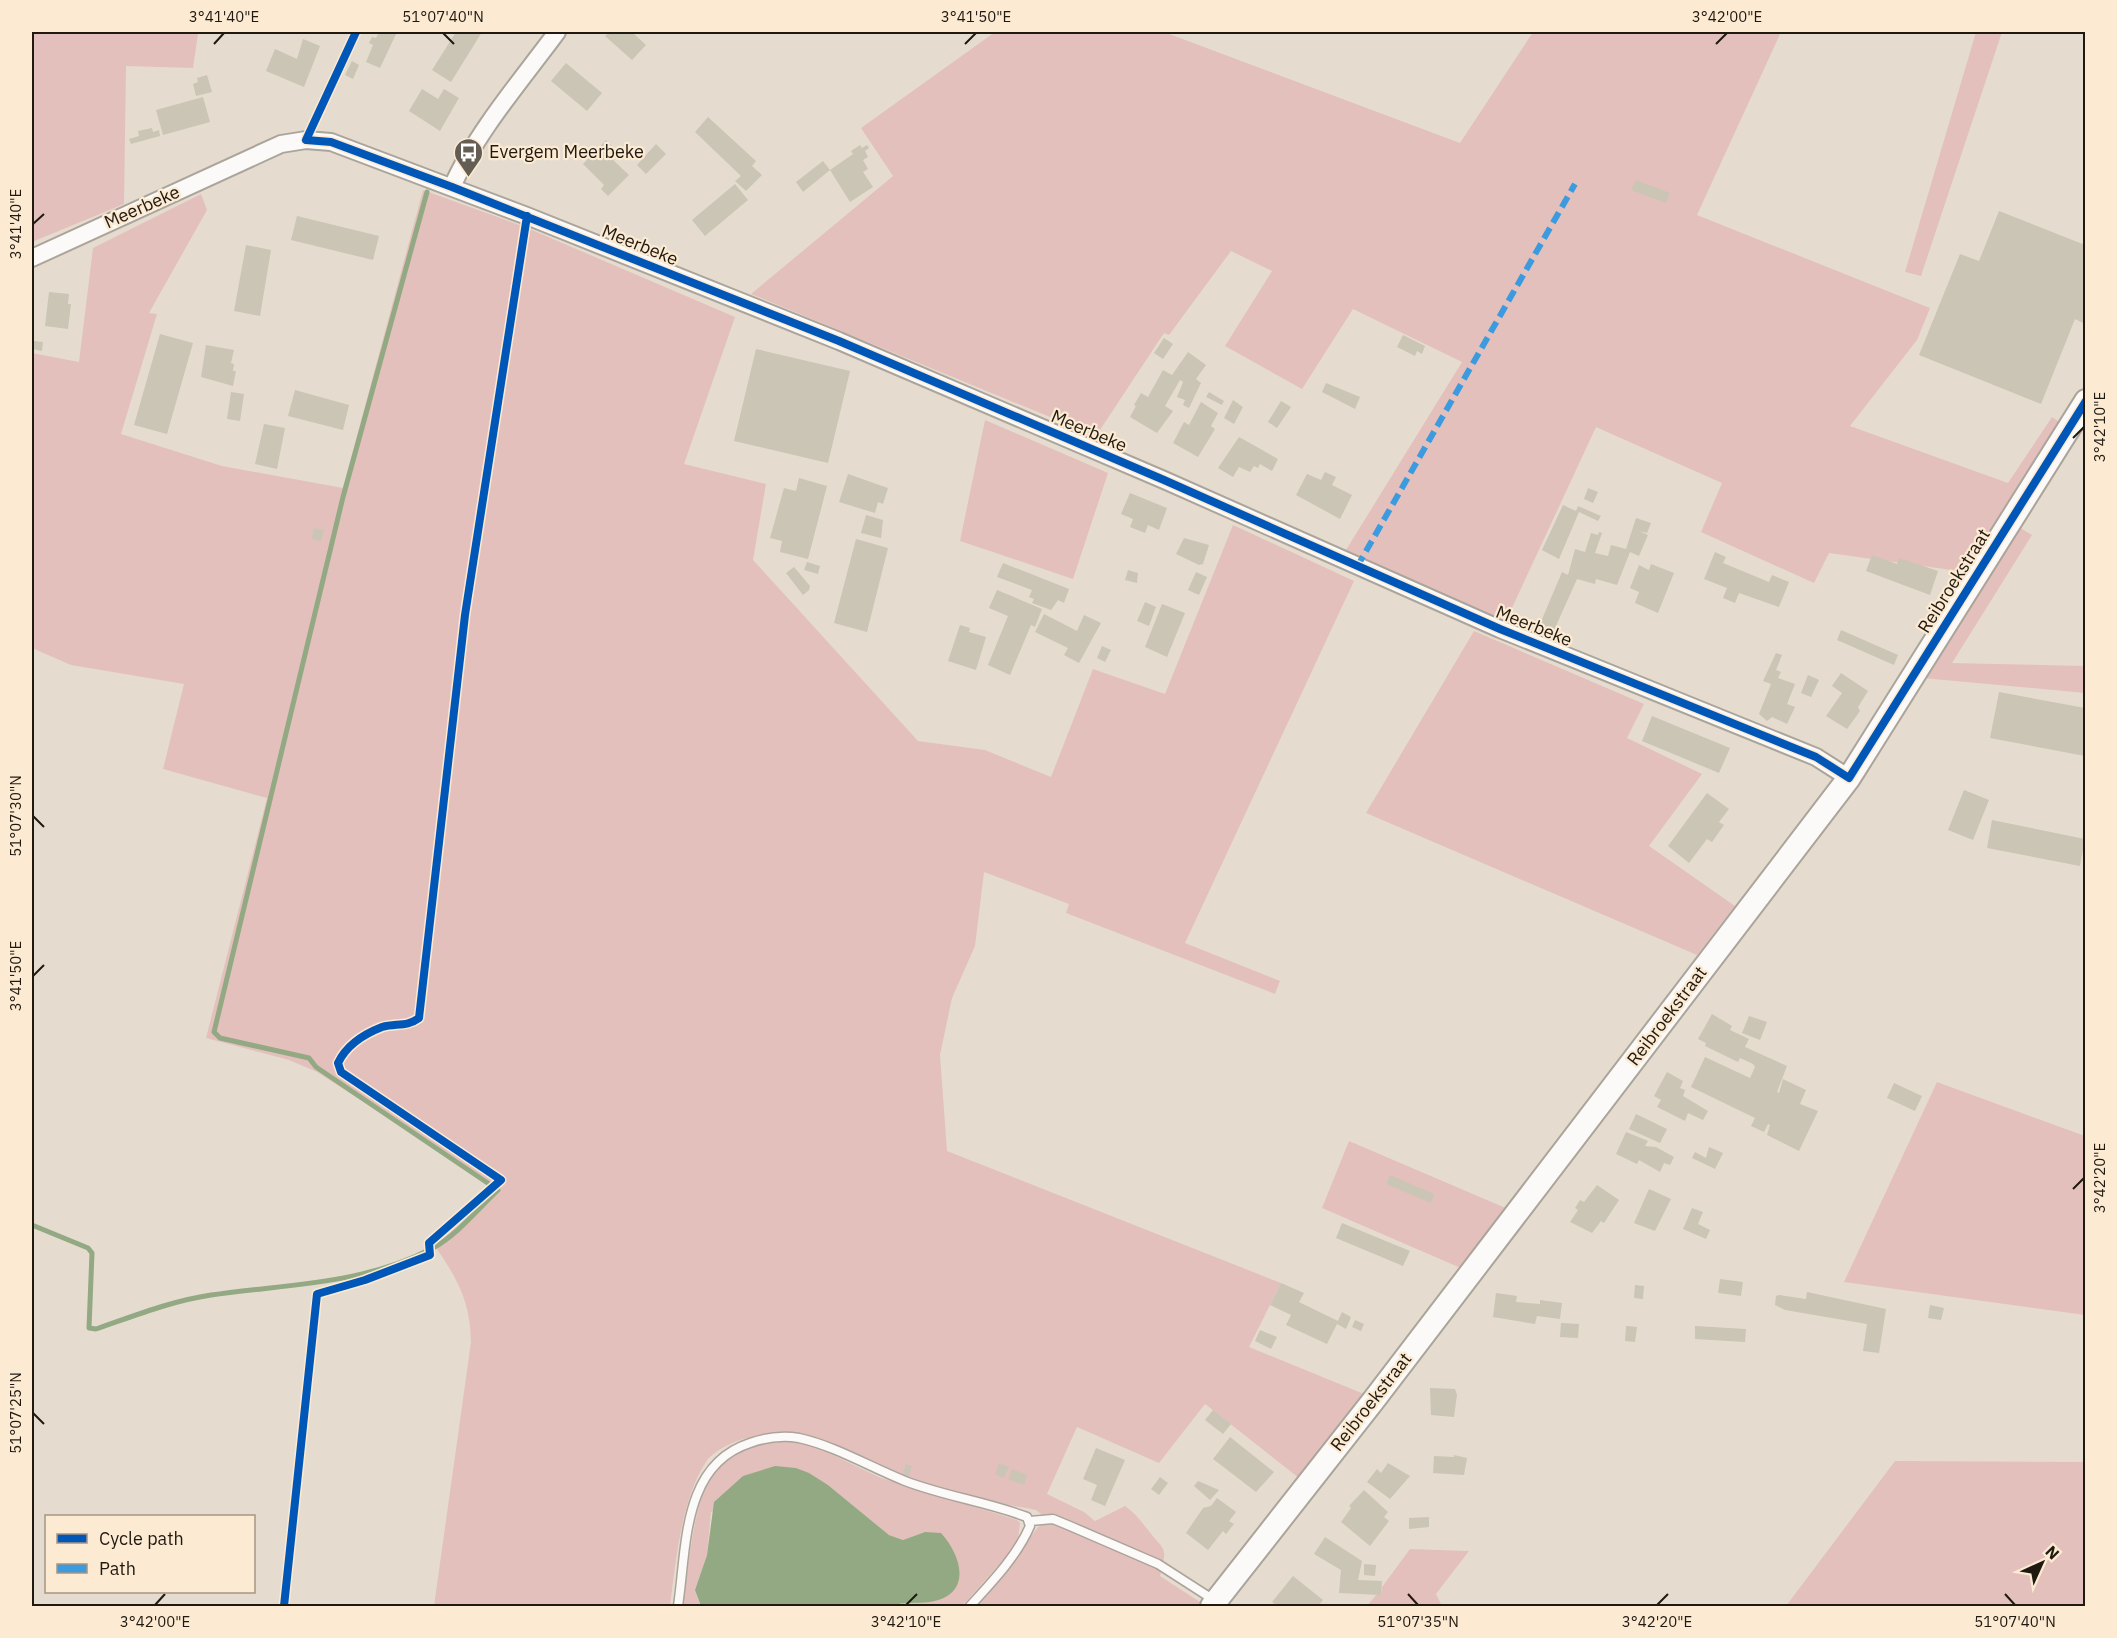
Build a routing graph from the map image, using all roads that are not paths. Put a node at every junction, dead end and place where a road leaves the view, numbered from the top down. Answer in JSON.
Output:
{"nodes":[{"id":1,"x":557,"y":32,"type":"edge"},
{"id":2,"x":452,"y":187,"type":"junction"},
{"id":3,"x":32,"y":258,"type":"edge"},
{"id":4,"x":2085,"y":401,"type":"edge"},
{"id":5,"x":1849,"y":778,"type":"junction"},
{"id":6,"x":1030,"y":1521,"type":"junction"},
{"id":7,"x":1214,"y":1604,"type":"edge"},
{"id":8,"x":678,"y":1606,"type":"edge"},
{"id":9,"x":970,"y":1606,"type":"edge"}],
"edges":[{"from":1,"to":2,"type":"street"},
{"from":2,"to":3,"type":"street","name":"Meerbeke"},
{"from":2,"to":5,"type":"street","name":"Meerbeke"},
{"from":4,"to":5,"type":"street","name":"Reibroekstraat"},
{"from":5,"to":7,"type":"street","name":"Reibroekstraat"},
{"from":6,"to":7,"type":"lane"},
{"from":6,"to":8,"type":"lane"},
{"from":6,"to":9,"type":"lane"}]}
